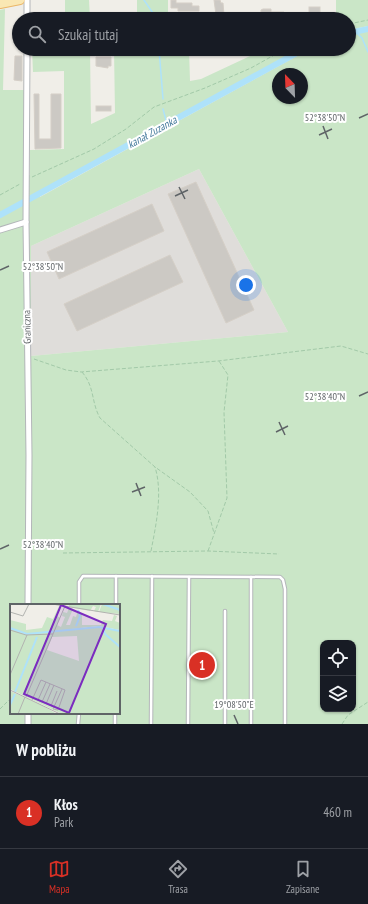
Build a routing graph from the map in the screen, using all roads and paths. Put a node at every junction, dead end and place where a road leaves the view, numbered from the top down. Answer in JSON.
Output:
{"nodes":[{"id":1,"x":20,"y":0,"type":"edge"},
{"id":2,"x":28,"y":0,"type":"edge"},
{"id":3,"x":0,"y":4,"type":"edge"},
{"id":4,"x":27,"y":12,"type":"edge"},
{"id":5,"x":368,"y":20,"type":"edge"},
{"id":6,"x":356,"y":23,"type":"edge"},
{"id":7,"x":27,"y":56,"type":"edge"},
{"id":8,"x":272,"y":56,"type":"edge"},
{"id":9,"x":26,"y":180,"type":"junction"},
{"id":10,"x":0,"y":196,"type":"edge"},
{"id":11,"x":26,"y":222,"type":"junction"},
{"id":12,"x":0,"y":230,"type":"edge"},
{"id":13,"x":368,"y":354,"type":"edge"},
{"id":14,"x":28,"y":359,"type":"junction"},
{"id":15,"x":218,"y":361,"type":"junction"},
{"id":16,"x":81,"y":372,"type":"junction"},
{"id":17,"x":155,"y":467,"type":"junction"},
{"id":18,"x":214,"y":533,"type":"junction"},
{"id":19,"x":151,"y":552,"type":"junction"},
{"id":20,"x":208,"y":552,"type":"junction"},
{"id":21,"x":64,"y":553,"type":"dead end"},
{"id":22,"x":278,"y":554,"type":"dead end"},
{"id":23,"x":116,"y":575,"type":"junction"},
{"id":24,"x":152,"y":576,"type":"junction"},
{"id":25,"x":189,"y":576,"type":"junction"},
{"id":26,"x":251,"y":576,"type":"junction"},
{"id":27,"x":28,"y":604,"type":"edge"},
{"id":28,"x":79,"y":604,"type":"edge"},
{"id":29,"x":116,"y":604,"type":"edge"},
{"id":30,"x":225,"y":610,"type":"dead end"},
{"id":31,"x":10,"y":699,"type":"edge"},
{"id":32,"x":368,"y":702,"type":"edge"},
{"id":33,"x":0,"y":709,"type":"edge"},
{"id":34,"x":79,"y":714,"type":"edge"},
{"id":35,"x":78,"y":724,"type":"edge"},
{"id":36,"x":151,"y":724,"type":"edge"},
{"id":37,"x":188,"y":724,"type":"edge"},
{"id":38,"x":225,"y":724,"type":"edge"},
{"id":39,"x":251,"y":724,"type":"edge"},
{"id":40,"x":285,"y":724,"type":"edge"},
{"id":41,"x":342,"y":724,"type":"edge"}],
"edges":[{"from":1,"to":3,"type":"main road"},
{"from":2,"to":4,"type":"street"},
{"from":5,"to":6,"type":"path"},
{"from":7,"to":9,"type":"street","name":"Graniczna"},
{"from":8,"to":9,"type":"path"},
{"from":9,"to":10,"type":"path"},
{"from":9,"to":11,"type":"street","name":"Graniczna"},
{"from":11,"to":12,"type":"street"},
{"from":11,"to":14,"type":"street","name":"Graniczna"},
{"from":13,"to":15,"type":"path"},
{"from":14,"to":16,"type":"path"},
{"from":14,"to":27,"type":"street","name":"Graniczna"},
{"from":15,"to":16,"type":"path"},
{"from":15,"to":18,"type":"path"},
{"from":16,"to":17,"type":"path"},
{"from":17,"to":18,"type":"path"},
{"from":17,"to":19,"type":"path"},
{"from":18,"to":20,"type":"path"},
{"from":19,"to":20,"type":"path"},
{"from":19,"to":21,"type":"path"},
{"from":20,"to":22,"type":"path"},
{"from":23,"to":24,"type":"lane"},
{"from":23,"to":28,"type":"lane"},
{"from":23,"to":29,"type":"lane"},
{"from":24,"to":25,"type":"lane"},
{"from":24,"to":36,"type":"lane"},
{"from":25,"to":26,"type":"lane"},
{"from":25,"to":37,"type":"lane"},
{"from":26,"to":39,"type":"lane"},
{"from":26,"to":40,"type":"lane"},
{"from":30,"to":38,"type":"lane"},
{"from":31,"to":33,"type":"path"},
{"from":32,"to":41,"type":"path"},
{"from":34,"to":35,"type":"lane"}]}
